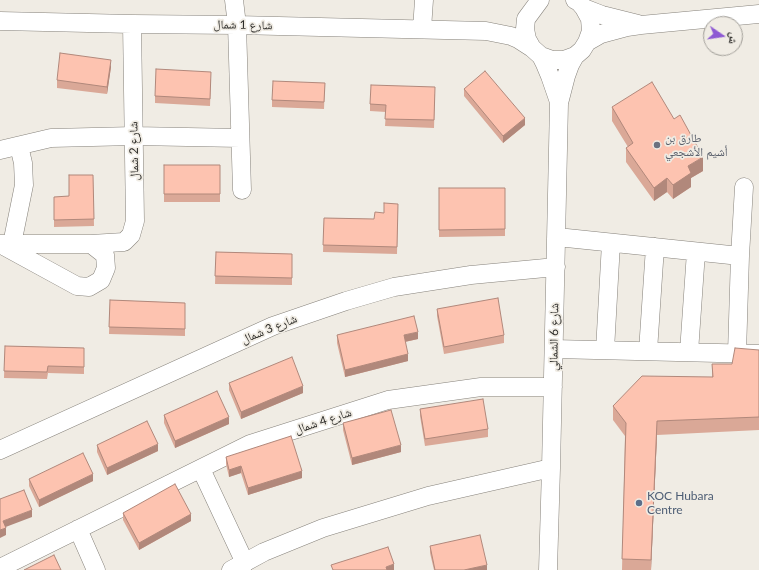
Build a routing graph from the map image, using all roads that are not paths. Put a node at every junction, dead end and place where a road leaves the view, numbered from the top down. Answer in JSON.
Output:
{"nodes":[{"id":1,"x":234,"y":0,"type":"edge"},
{"id":2,"x":424,"y":0,"type":"edge"},
{"id":3,"x":540,"y":0,"type":"edge"},
{"id":4,"x":580,"y":4,"type":"edge"},
{"id":5,"x":759,"y":14,"type":"edge"},
{"id":6,"x":526,"y":19,"type":"junction"},
{"id":7,"x":0,"y":21,"type":"edge"},
{"id":8,"x":132,"y":24,"type":"junction"},
{"id":9,"x":237,"y":24,"type":"junction"},
{"id":10,"x":641,"y":25,"type":"junction"},
{"id":11,"x":422,"y":29,"type":"junction"},
{"id":12,"x":486,"y":31,"type":"junction"},
{"id":13,"x":588,"y":42,"type":"junction"},
{"id":14,"x":536,"y":52,"type":"junction"},
{"id":15,"x":575,"y":56,"type":"junction"},
{"id":16,"x":559,"y":103,"type":"junction"},
{"id":17,"x":134,"y":136,"type":"junction"},
{"id":18,"x":240,"y":138,"type":"junction"},
{"id":19,"x":18,"y":146,"type":"junction"},
{"id":20,"x":0,"y":150,"type":"edge"},
{"id":21,"x":744,"y":187,"type":"dead end"},
{"id":22,"x":242,"y":190,"type":"dead end"},
{"id":23,"x":556,"y":237,"type":"junction"},
{"id":24,"x":611,"y":243,"type":"junction"},
{"id":25,"x":4,"y":244,"type":"edge"},
{"id":26,"x":91,"y":244,"type":"junction"},
{"id":27,"x":656,"y":247,"type":"junction"},
{"id":28,"x":696,"y":252,"type":"junction"},
{"id":29,"x":740,"y":256,"type":"junction"},
{"id":30,"x":556,"y":267,"type":"junction"},
{"id":31,"x":554,"y":349,"type":"junction"},
{"id":32,"x":605,"y":350,"type":"junction"},
{"id":33,"x":648,"y":351,"type":"junction"},
{"id":34,"x":689,"y":352,"type":"junction"},
{"id":35,"x":737,"y":353,"type":"junction"},
{"id":36,"x":759,"y":354,"type":"edge"},
{"id":37,"x":553,"y":387,"type":"junction"},
{"id":38,"x":0,"y":450,"type":"edge"},
{"id":39,"x":552,"y":468,"type":"junction"},
{"id":40,"x":201,"y":469,"type":"junction"},
{"id":41,"x":78,"y":529,"type":"junction"},
{"id":42,"x":238,"y":566,"type":"edge"},
{"id":43,"x":0,"y":568,"type":"edge"},
{"id":44,"x":96,"y":570,"type":"edge"},
{"id":45,"x":548,"y":570,"type":"edge"}],
"edges":[{"from":1,"to":9,"type":"street"},
{"from":2,"to":11,"type":"street"},
{"from":3,"to":6,"type":"street"},
{"from":4,"to":10,"type":"street"},
{"from":4,"to":13,"type":"street"},
{"from":5,"to":10,"type":"street"},
{"from":6,"to":12,"type":"street","name":"شارع 1 شمال"},
{"from":6,"to":14,"type":"street","name":"شارع 6 الشمالي"},
{"from":7,"to":8,"type":"street","name":"شارع 1 شمال"},
{"from":8,"to":9,"type":"street","name":"شارع 1 شمال"},
{"from":8,"to":17,"type":"street","name":"شارع 2 شمال"},
{"from":9,"to":11,"type":"street","name":"شارع 1 شمال"},
{"from":9,"to":18,"type":"street"},
{"from":10,"to":13,"type":"street"},
{"from":11,"to":12,"type":"street","name":"شارع 1 شمال"},
{"from":12,"to":14,"type":"street","name":"شارع 1 شمال"},
{"from":13,"to":15,"type":"street","name":"شارع 6 الشمالي"},
{"from":14,"to":15,"type":"street"},
{"from":14,"to":16,"type":"street","name":"شارع 6 الشمالي"},
{"from":15,"to":16,"type":"street","name":"شارع 6 الشمالي"},
{"from":16,"to":23,"type":"street","name":"شارع 6 الشمالي"},
{"from":17,"to":18,"type":"street"},
{"from":17,"to":19,"type":"street"},
{"from":17,"to":26,"type":"street","name":"شارع 2 شمال"},
{"from":18,"to":22,"type":"street"},
{"from":19,"to":20,"type":"street"},
{"from":19,"to":25,"type":"street"},
{"from":21,"to":29,"type":"street"},
{"from":23,"to":24,"type":"street"},
{"from":23,"to":30,"type":"street","name":"شارع 6 الشمالي"},
{"from":24,"to":27,"type":"street"},
{"from":24,"to":32,"type":"street"},
{"from":25,"to":26,"type":"street","name":"شارع 2 شمال"},
{"from":25,"to":26,"type":"street"},
{"from":27,"to":28,"type":"street"},
{"from":27,"to":33,"type":"street"},
{"from":28,"to":29,"type":"street"},
{"from":28,"to":34,"type":"street"},
{"from":29,"to":35,"type":"street"},
{"from":30,"to":31,"type":"street","name":"شارع 6 الشمالي"},
{"from":30,"to":38,"type":"street","name":"شارع 3 شمال"},
{"from":31,"to":32,"type":"street"},
{"from":31,"to":37,"type":"street","name":"شارع 6 الشمالي"},
{"from":32,"to":33,"type":"street"},
{"from":33,"to":34,"type":"street"},
{"from":34,"to":35,"type":"street"},
{"from":35,"to":36,"type":"street"},
{"from":37,"to":39,"type":"street","name":"شارع 6 الشمالي"},
{"from":37,"to":40,"type":"street","name":"شارع 4 شمال"},
{"from":39,"to":42,"type":"street"},
{"from":39,"to":45,"type":"street","name":"شارع 6 الشمالي"},
{"from":40,"to":41,"type":"street","name":"شارع 4 شمال"},
{"from":40,"to":42,"type":"street"},
{"from":41,"to":43,"type":"street","name":"شارع 4 شمال"},
{"from":41,"to":44,"type":"street"}]}
